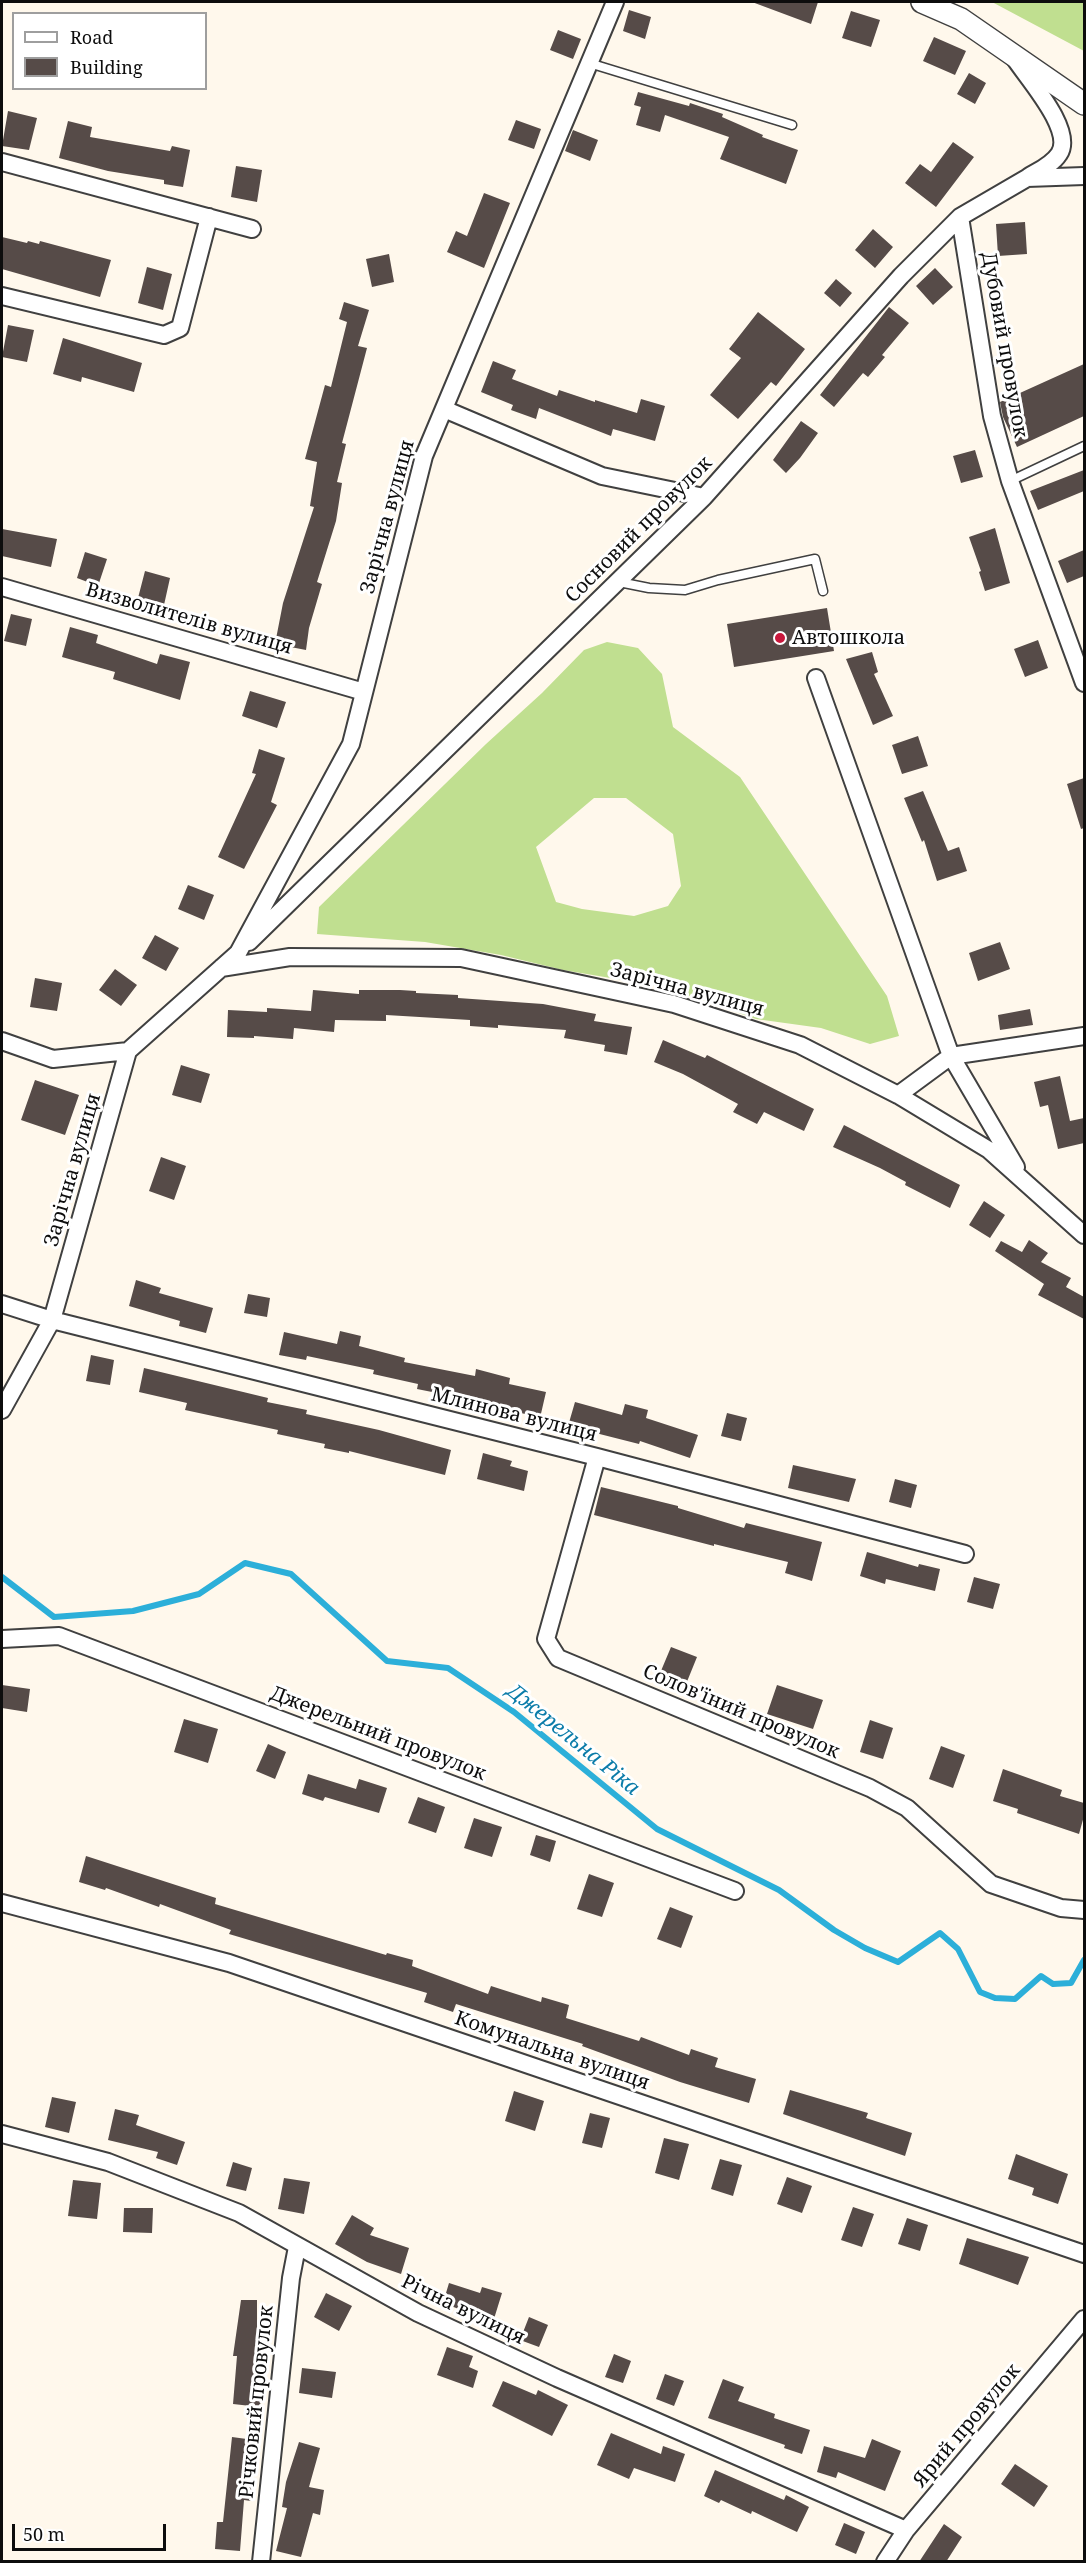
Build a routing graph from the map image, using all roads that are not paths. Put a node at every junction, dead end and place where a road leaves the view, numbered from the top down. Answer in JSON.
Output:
{"nodes":[{"id":1,"x":615,"y":2,"type":"edge"},
{"id":2,"x":922,"y":2,"type":"edge"},
{"id":3,"x":1009,"y":52,"type":"junction"},
{"id":4,"x":589,"y":63,"type":"junction"},
{"id":5,"x":1084,"y":104,"type":"edge"},
{"id":6,"x":792,"y":125,"type":"dead end"},
{"id":7,"x":2,"y":162,"type":"edge"},
{"id":8,"x":1084,"y":176,"type":"edge"},
{"id":9,"x":1027,"y":178,"type":"junction"},
{"id":10,"x":960,"y":217,"type":"junction"},
{"id":11,"x":209,"y":218,"type":"junction"},
{"id":12,"x":252,"y":230,"type":"dead end"},
{"id":13,"x":2,"y":296,"type":"edge"},
{"id":14,"x":444,"y":409,"type":"junction"},
{"id":15,"x":1084,"y":446,"type":"edge"},
{"id":16,"x":1010,"y":481,"type":"junction"},
{"id":17,"x":704,"y":497,"type":"junction"},
{"id":18,"x":619,"y":582,"type":"junction"},
{"id":19,"x":2,"y":587,"type":"edge"},
{"id":20,"x":823,"y":591,"type":"dead end"},
{"id":21,"x":816,"y":678,"type":"dead end"},
{"id":22,"x":1084,"y":683,"type":"edge"},
{"id":23,"x":364,"y":692,"type":"junction"},
{"id":24,"x":238,"y":953,"type":"junction"},
{"id":25,"x":221,"y":968,"type":"junction"},
{"id":26,"x":1084,"y":1036,"type":"edge"},
{"id":27,"x":2,"y":1041,"type":"edge"},
{"id":28,"x":128,"y":1051,"type":"junction"},
{"id":29,"x":951,"y":1056,"type":"junction"},
{"id":30,"x":898,"y":1095,"type":"junction"},
{"id":31,"x":1025,"y":1181,"type":"junction"},
{"id":32,"x":1084,"y":1235,"type":"edge"},
{"id":33,"x":2,"y":1304,"type":"edge"},
{"id":34,"x":52,"y":1320,"type":"junction"},
{"id":35,"x":2,"y":1410,"type":"edge"},
{"id":36,"x":597,"y":1457,"type":"junction"},
{"id":37,"x":965,"y":1554,"type":"dead end"},
{"id":38,"x":2,"y":1640,"type":"edge"},
{"id":39,"x":735,"y":1891,"type":"dead end"},
{"id":40,"x":2,"y":1904,"type":"edge"},
{"id":41,"x":1084,"y":1910,"type":"edge"},
{"id":42,"x":2,"y":2134,"type":"edge"},
{"id":43,"x":297,"y":2247,"type":"junction"},
{"id":44,"x":1084,"y":2254,"type":"edge"},
{"id":45,"x":1084,"y":2319,"type":"edge"},
{"id":46,"x":906,"y":2530,"type":"junction"},
{"id":47,"x":261,"y":2562,"type":"edge"},
{"id":48,"x":885,"y":2562,"type":"edge"}],
"edges":[{"from":1,"to":4,"type":"street","name":"Зарічна вулиця"},
{"from":2,"to":3,"type":"street"},
{"from":3,"to":5,"type":"street"},
{"from":3,"to":9,"type":"street"},
{"from":4,"to":6,"type":"lane"},
{"from":4,"to":14,"type":"street","name":"Зарічна вулиця"},
{"from":7,"to":11,"type":"street"},
{"from":8,"to":9,"type":"street","name":"Сосновий провулок"},
{"from":9,"to":10,"type":"street","name":"Сосновий провулок"},
{"from":10,"to":16,"type":"street","name":"Дубовий провулок"},
{"from":10,"to":17,"type":"street","name":"Сосновий провулок"},
{"from":11,"to":12,"type":"street"},
{"from":11,"to":13,"type":"street"},
{"from":14,"to":17,"type":"street"},
{"from":14,"to":23,"type":"street","name":"Зарічна вулиця"},
{"from":15,"to":16,"type":"lane"},
{"from":16,"to":22,"type":"street","name":"Дубовий провулок"},
{"from":17,"to":18,"type":"street","name":"Сосновий провулок"},
{"from":18,"to":20,"type":"lane"},
{"from":18,"to":24,"type":"street","name":"Сосновий провулок"},
{"from":19,"to":23,"type":"street","name":"Визволителів вулиця"},
{"from":21,"to":29,"type":"street"},
{"from":23,"to":24,"type":"street","name":"Зарічна вулиця"},
{"from":24,"to":25,"type":"street","name":"Зарічна вулиця"},
{"from":25,"to":28,"type":"street","name":"Зарічна вулиця"},
{"from":25,"to":30,"type":"street","name":"Зарічна вулиця"},
{"from":26,"to":29,"type":"street"},
{"from":27,"to":28,"type":"street"},
{"from":28,"to":34,"type":"street","name":"Зарічна вулиця"},
{"from":29,"to":30,"type":"street"},
{"from":29,"to":31,"type":"street"},
{"from":30,"to":31,"type":"street","name":"Зарічна вулиця"},
{"from":31,"to":32,"type":"street","name":"Зарічна вулиця"},
{"from":33,"to":34,"type":"street","name":"Млинова вулиця"},
{"from":34,"to":35,"type":"street","name":"Зарічна вулиця"},
{"from":34,"to":36,"type":"street","name":"Млинова вулиця"},
{"from":36,"to":37,"type":"street","name":"Млинова вулиця"},
{"from":36,"to":41,"type":"street","name":"Солов'їний провулок"},
{"from":38,"to":39,"type":"street","name":"Джерельний провулок"},
{"from":40,"to":44,"type":"street","name":"Комунальна вулиця"},
{"from":42,"to":43,"type":"street","name":"Річна вулиця"},
{"from":43,"to":46,"type":"street","name":"Річна вулиця"},
{"from":43,"to":47,"type":"street","name":"Річковий провулок"},
{"from":45,"to":46,"type":"street","name":"Ярий провулок"},
{"from":46,"to":48,"type":"street","name":"Ярий провулок"}]}
